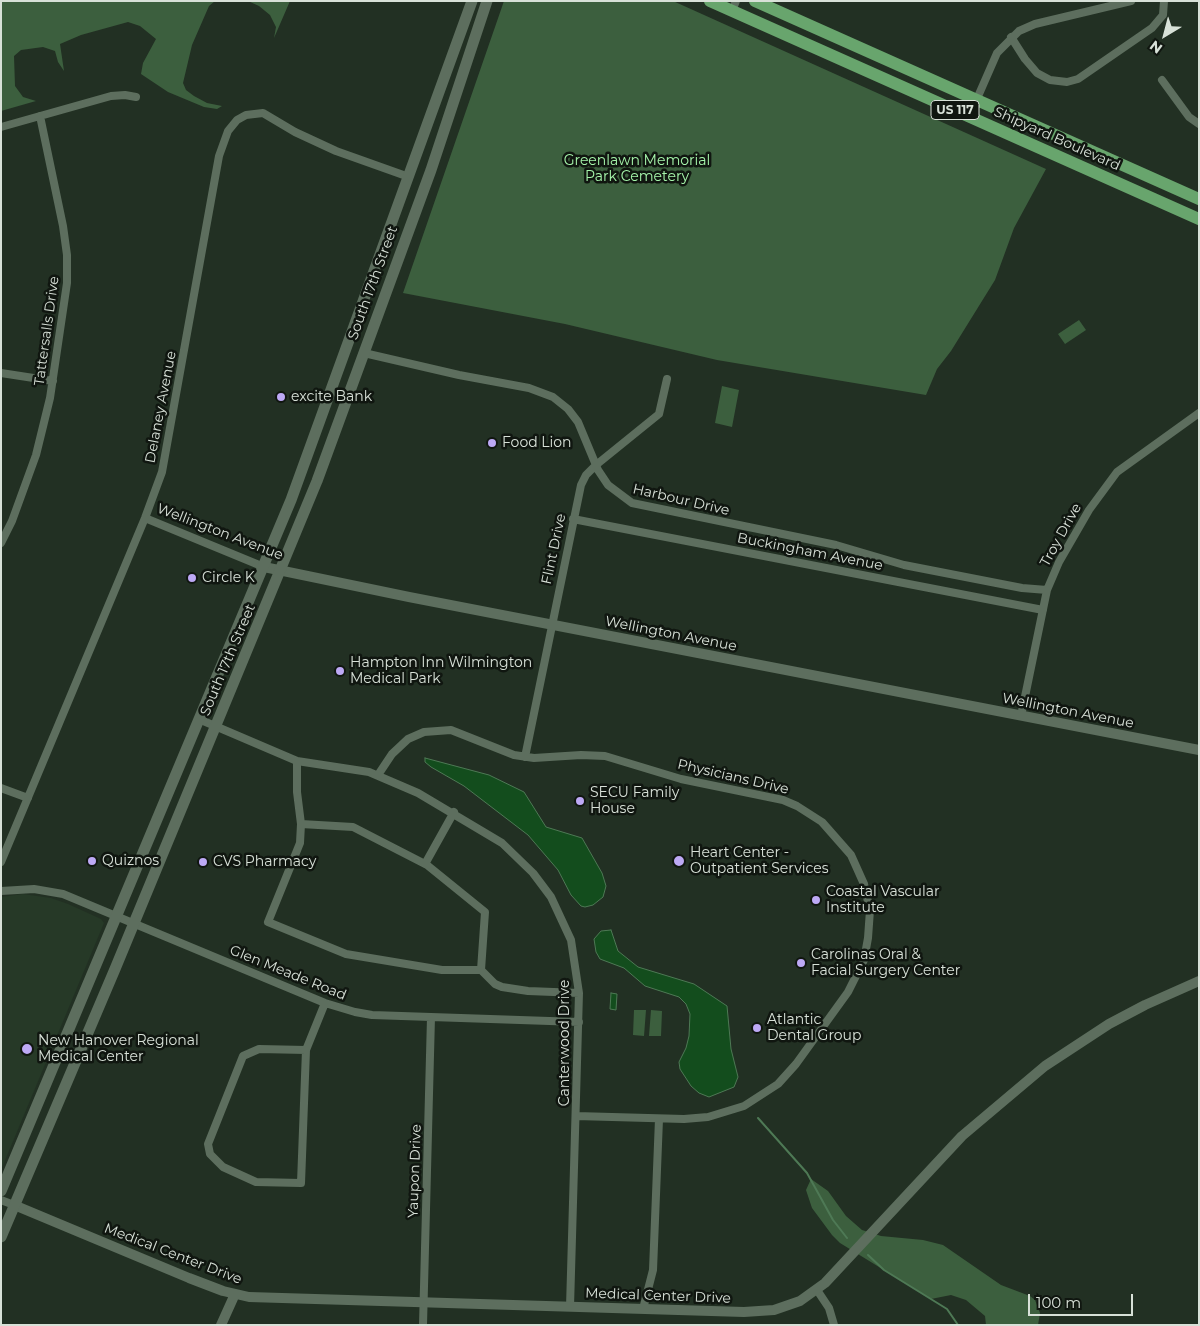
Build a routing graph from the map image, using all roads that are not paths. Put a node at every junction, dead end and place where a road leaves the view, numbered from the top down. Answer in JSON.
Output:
{"nodes":[{"id":1,"x":472,"y":1,"type":"edge"},
{"id":2,"x":487,"y":1,"type":"edge"},
{"id":3,"x":710,"y":1,"type":"edge"},
{"id":4,"x":755,"y":1,"type":"edge"},
{"id":5,"x":1131,"y":1,"type":"edge"},
{"id":6,"x":1164,"y":1,"type":"edge"},
{"id":7,"x":734,"y":6,"type":"edge"},
{"id":8,"x":1011,"y":37,"type":"junction"},
{"id":9,"x":1162,"y":80,"type":"dead end"},
{"id":10,"x":136,"y":97,"type":"dead end"},
{"id":11,"x":977,"y":100,"type":"junction"},
{"id":12,"x":40,"y":116,"type":"junction"},
{"id":13,"x":969,"y":117,"type":"junction"},
{"id":14,"x":1199,"y":124,"type":"edge"},
{"id":15,"x":1,"y":127,"type":"edge"},
{"id":16,"x":409,"y":177,"type":"junction"},
{"id":17,"x":1199,"y":199,"type":"edge"},
{"id":18,"x":1199,"y":219,"type":"edge"},
{"id":19,"x":364,"y":353,"type":"junction"},
{"id":20,"x":1,"y":373,"type":"edge"},
{"id":21,"x":667,"y":379,"type":"dead end"},
{"id":22,"x":53,"y":381,"type":"junction"},
{"id":23,"x":1199,"y":413,"type":"edge"},
{"id":24,"x":596,"y":465,"type":"junction"},
{"id":25,"x":145,"y":518,"type":"junction"},
{"id":26,"x":573,"y":519,"type":"junction"},
{"id":27,"x":1,"y":543,"type":"edge"},
{"id":28,"x":264,"y":567,"type":"junction"},
{"id":29,"x":281,"y":572,"type":"junction"},
{"id":30,"x":1047,"y":590,"type":"junction"},
{"id":31,"x":1043,"y":610,"type":"junction"},
{"id":32,"x":551,"y":625,"type":"junction"},
{"id":33,"x":1021,"y":716,"type":"junction"},
{"id":34,"x":201,"y":720,"type":"junction"},
{"id":35,"x":216,"y":727,"type":"junction"},
{"id":36,"x":1199,"y":750,"type":"edge"},
{"id":37,"x":525,"y":757,"type":"junction"},
{"id":38,"x":297,"y":761,"type":"junction"},
{"id":39,"x":378,"y":775,"type":"junction"},
{"id":40,"x":1,"y":788,"type":"edge"},
{"id":41,"x":28,"y":798,"type":"junction"},
{"id":42,"x":454,"y":812,"type":"junction"},
{"id":43,"x":301,"y":824,"type":"junction"},
{"id":44,"x":1,"y":862,"type":"edge"},
{"id":45,"x":425,"y":864,"type":"junction"},
{"id":46,"x":1,"y":891,"type":"edge"},
{"id":47,"x":117,"y":918,"type":"junction"},
{"id":48,"x":134,"y":924,"type":"junction"},
{"id":49,"x":481,"y":970,"type":"junction"},
{"id":50,"x":1199,"y":981,"type":"edge"},
{"id":51,"x":579,"y":993,"type":"junction"},
{"id":52,"x":325,"y":1003,"type":"junction"},
{"id":53,"x":431,"y":1017,"type":"junction"},
{"id":54,"x":579,"y":1022,"type":"junction"},
{"id":55,"x":306,"y":1050,"type":"junction"},
{"id":56,"x":576,"y":1116,"type":"junction"},
{"id":57,"x":659,"y":1119,"type":"junction"},
{"id":58,"x":1,"y":1191,"type":"edge"},
{"id":59,"x":1,"y":1200,"type":"edge"},
{"id":60,"x":14,"y":1205,"type":"junction"},
{"id":61,"x":1,"y":1237,"type":"edge"},
{"id":62,"x":817,"y":1290,"type":"junction"},
{"id":63,"x":235,"y":1294,"type":"junction"},
{"id":64,"x":423,"y":1303,"type":"junction"},
{"id":65,"x":570,"y":1307,"type":"junction"},
{"id":66,"x":643,"y":1309,"type":"junction"},
{"id":67,"x":221,"y":1325,"type":"edge"},
{"id":68,"x":422,"y":1325,"type":"edge"},
{"id":69,"x":834,"y":1325,"type":"edge"}],
"edges":[{"from":1,"to":16,"type":"main road","name":"South 17th Street"},
{"from":2,"to":19,"type":"main road","name":"South 17th Street"},
{"from":3,"to":7,"type":"main road","name":"Shipyard Boulevard","number":"US 117"},
{"from":4,"to":11,"type":"main road","name":"Shipyard Boulevard","number":"US 117"},
{"from":5,"to":8,"type":"street"},
{"from":6,"to":8,"type":"street"},
{"from":7,"to":13,"type":"main road","name":"Shipyard Boulevard","number":"US 117"},
{"from":8,"to":11,"type":"street"},
{"from":9,"to":14,"type":"street"},
{"from":10,"to":12,"type":"street"},
{"from":11,"to":13,"type":"street"},
{"from":11,"to":17,"type":"main road","name":"Shipyard Boulevard","number":"US 117"},
{"from":12,"to":15,"type":"street"},
{"from":12,"to":22,"type":"street","name":"Tattersalls Drive"},
{"from":13,"to":18,"type":"main road","name":"Shipyard Boulevard","number":"US 117"},
{"from":16,"to":25,"type":"street","name":"Delaney Avenue"},
{"from":16,"to":28,"type":"main road","name":"South 17th Street"},
{"from":19,"to":24,"type":"street","name":"Harbour Drive"},
{"from":19,"to":29,"type":"main road","name":"South 17th Street"},
{"from":20,"to":22,"type":"street"},
{"from":21,"to":24,"type":"street","name":"Flint Drive"},
{"from":22,"to":27,"type":"street","name":"Tattersalls Drive"},
{"from":23,"to":30,"type":"street","name":"Troy Drive"},
{"from":24,"to":26,"type":"street","name":"Flint Drive"},
{"from":24,"to":30,"type":"street","name":"Harbour Drive"},
{"from":25,"to":28,"type":"street","name":"Wellington Avenue"},
{"from":25,"to":41,"type":"street","name":"Delaney Avenue"},
{"from":26,"to":31,"type":"street","name":"Buckingham Avenue"},
{"from":26,"to":32,"type":"street","name":"Flint Drive"},
{"from":28,"to":29,"type":"street","name":"Wellington Avenue"},
{"from":28,"to":34,"type":"main road","name":"South 17th Street"},
{"from":29,"to":32,"type":"street","name":"Wellington Avenue"},
{"from":29,"to":35,"type":"main road","name":"South 17th Street"},
{"from":30,"to":31,"type":"street","name":"Troy Drive"},
{"from":31,"to":33,"type":"street","name":"Troy Drive"},
{"from":32,"to":33,"type":"street","name":"Wellington Avenue"},
{"from":32,"to":37,"type":"street","name":"Flint Drive"},
{"from":33,"to":36,"type":"street","name":"Wellington Avenue"},
{"from":34,"to":35,"type":"street","name":"Canterwood Drive"},
{"from":34,"to":47,"type":"main road","name":"South 17th Street"},
{"from":35,"to":38,"type":"street","name":"Canterwood Drive"},
{"from":35,"to":48,"type":"main road","name":"South 17th Street"},
{"from":37,"to":39,"type":"street","name":"Physicians Drive"},
{"from":37,"to":57,"type":"street","name":"Physicians Drive"},
{"from":38,"to":39,"type":"street","name":"Canterwood Drive"},
{"from":38,"to":43,"type":"street"},
{"from":39,"to":42,"type":"street","name":"Canterwood Drive"},
{"from":40,"to":41,"type":"street"},
{"from":41,"to":44,"type":"street","name":"Delaney Avenue"},
{"from":42,"to":45,"type":"street"},
{"from":42,"to":51,"type":"street","name":"Canterwood Drive"},
{"from":43,"to":45,"type":"street"},
{"from":43,"to":49,"type":"street"},
{"from":45,"to":49,"type":"street"},
{"from":46,"to":47,"type":"street","name":"Glen Meade Road"},
{"from":47,"to":48,"type":"street","name":"Glen Meade Road"},
{"from":47,"to":58,"type":"main road","name":"South 17th Street"},
{"from":48,"to":52,"type":"street","name":"Glen Meade Road"},
{"from":48,"to":60,"type":"main road","name":"South 17th Street"},
{"from":49,"to":51,"type":"street"},
{"from":50,"to":62,"type":"street","name":"Medical Center Drive"},
{"from":51,"to":54,"type":"street","name":"Canterwood Drive"},
{"from":52,"to":53,"type":"street","name":"Glen Meade Road"},
{"from":52,"to":55,"type":"street"},
{"from":53,"to":54,"type":"street","name":"Glen Meade Road"},
{"from":53,"to":64,"type":"street","name":"Yaupon Drive"},
{"from":54,"to":56,"type":"street","name":"Canterwood Drive"},
{"from":55,"to":55,"type":"street"},
{"from":56,"to":57,"type":"street","name":"Canterwood Drive"},
{"from":56,"to":65,"type":"street","name":"Canterwood Drive"},
{"from":57,"to":66,"type":"street"},
{"from":59,"to":60,"type":"street"},
{"from":60,"to":61,"type":"main road","name":"South 17th Street"},
{"from":60,"to":63,"type":"street","name":"Medical Center Drive"},
{"from":62,"to":66,"type":"street","name":"Medical Center Drive"},
{"from":62,"to":69,"type":"street"},
{"from":63,"to":64,"type":"street","name":"Medical Center Drive"},
{"from":63,"to":67,"type":"street"},
{"from":64,"to":65,"type":"street","name":"Medical Center Drive"},
{"from":64,"to":68,"type":"street","name":"Yaupon Drive"},
{"from":65,"to":66,"type":"street","name":"Medical Center Drive"}]}
